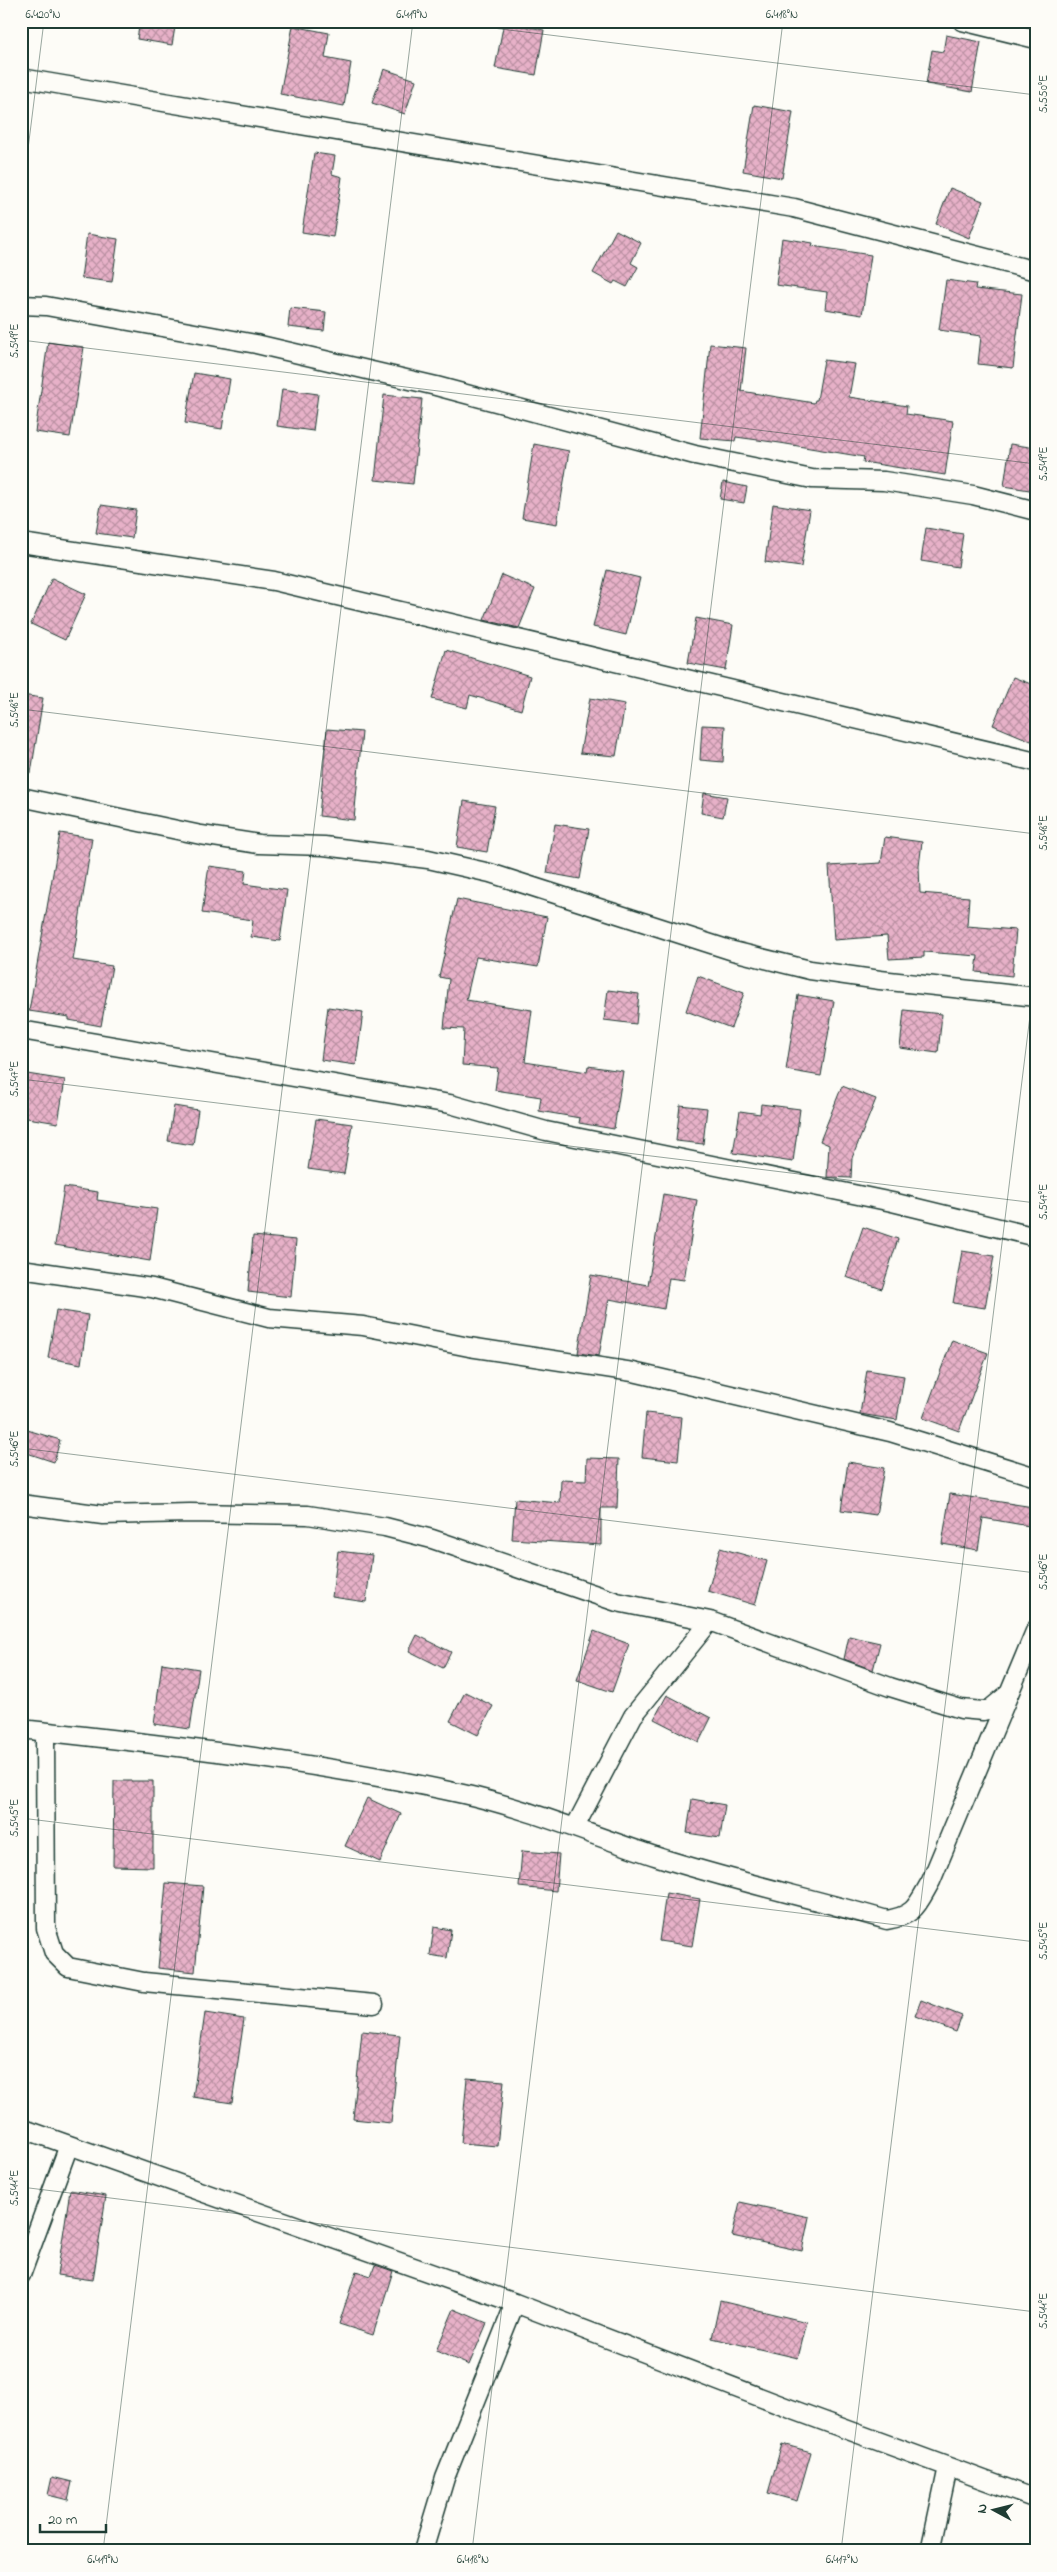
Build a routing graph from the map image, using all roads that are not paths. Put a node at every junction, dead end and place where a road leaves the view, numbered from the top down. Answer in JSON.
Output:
{"nodes":[{"id":1,"x":962,"y":21,"type":"edge"},
{"id":2,"x":1036,"y":39,"type":"edge"},
{"id":3,"x":21,"y":78,"type":"edge"},
{"id":4,"x":1036,"y":271,"type":"edge"},
{"id":5,"x":21,"y":305,"type":"edge"},
{"id":6,"x":1036,"y":511,"type":"edge"},
{"id":7,"x":21,"y":543,"type":"edge"},
{"id":8,"x":1036,"y":762,"type":"edge"},
{"id":9,"x":21,"y":797,"type":"edge"},
{"id":10,"x":1036,"y":998,"type":"edge"},
{"id":11,"x":21,"y":1030,"type":"edge"},
{"id":12,"x":1036,"y":1238,"type":"edge"},
{"id":13,"x":21,"y":1269,"type":"edge"},
{"id":14,"x":1036,"y":1477,"type":"edge"},
{"id":15,"x":21,"y":1504,"type":"edge"},
{"id":16,"x":710,"y":1621,"type":"junction"},
{"id":17,"x":1036,"y":1629,"type":"edge"},
{"id":18,"x":1010,"y":1693,"type":"junction"},
{"id":19,"x":21,"y":1729,"type":"edge"},
{"id":20,"x":45,"y":1732,"type":"junction"},
{"id":21,"x":575,"y":1827,"type":"dead end"},
{"id":22,"x":374,"y":2004,"type":"dead end"},
{"id":23,"x":21,"y":2128,"type":"edge"},
{"id":24,"x":69,"y":2145,"type":"junction"},
{"id":25,"x":21,"y":2274,"type":"edge"},
{"id":26,"x":515,"y":2304,"type":"junction"},
{"id":27,"x":948,"y":2467,"type":"junction"},
{"id":28,"x":1036,"y":2499,"type":"edge"},
{"id":29,"x":423,"y":2551,"type":"edge"},
{"id":30,"x":930,"y":2551,"type":"edge"}],
"edges":[{"from":1,"to":2,"type":"street"},
{"from":3,"to":4,"type":"street"},
{"from":5,"to":6,"type":"street"},
{"from":7,"to":8,"type":"street"},
{"from":9,"to":10,"type":"street"},
{"from":11,"to":12,"type":"street"},
{"from":13,"to":14,"type":"street"},
{"from":15,"to":16,"type":"street"},
{"from":16,"to":18,"type":"street"},
{"from":16,"to":21,"type":"street"},
{"from":17,"to":18,"type":"street"},
{"from":18,"to":20,"type":"street"},
{"from":19,"to":20,"type":"street"},
{"from":20,"to":22,"type":"street"},
{"from":23,"to":24,"type":"street"},
{"from":24,"to":25,"type":"street"},
{"from":24,"to":26,"type":"street"},
{"from":26,"to":27,"type":"street"},
{"from":26,"to":29,"type":"street"},
{"from":27,"to":28,"type":"street"},
{"from":27,"to":30,"type":"street"}]}
